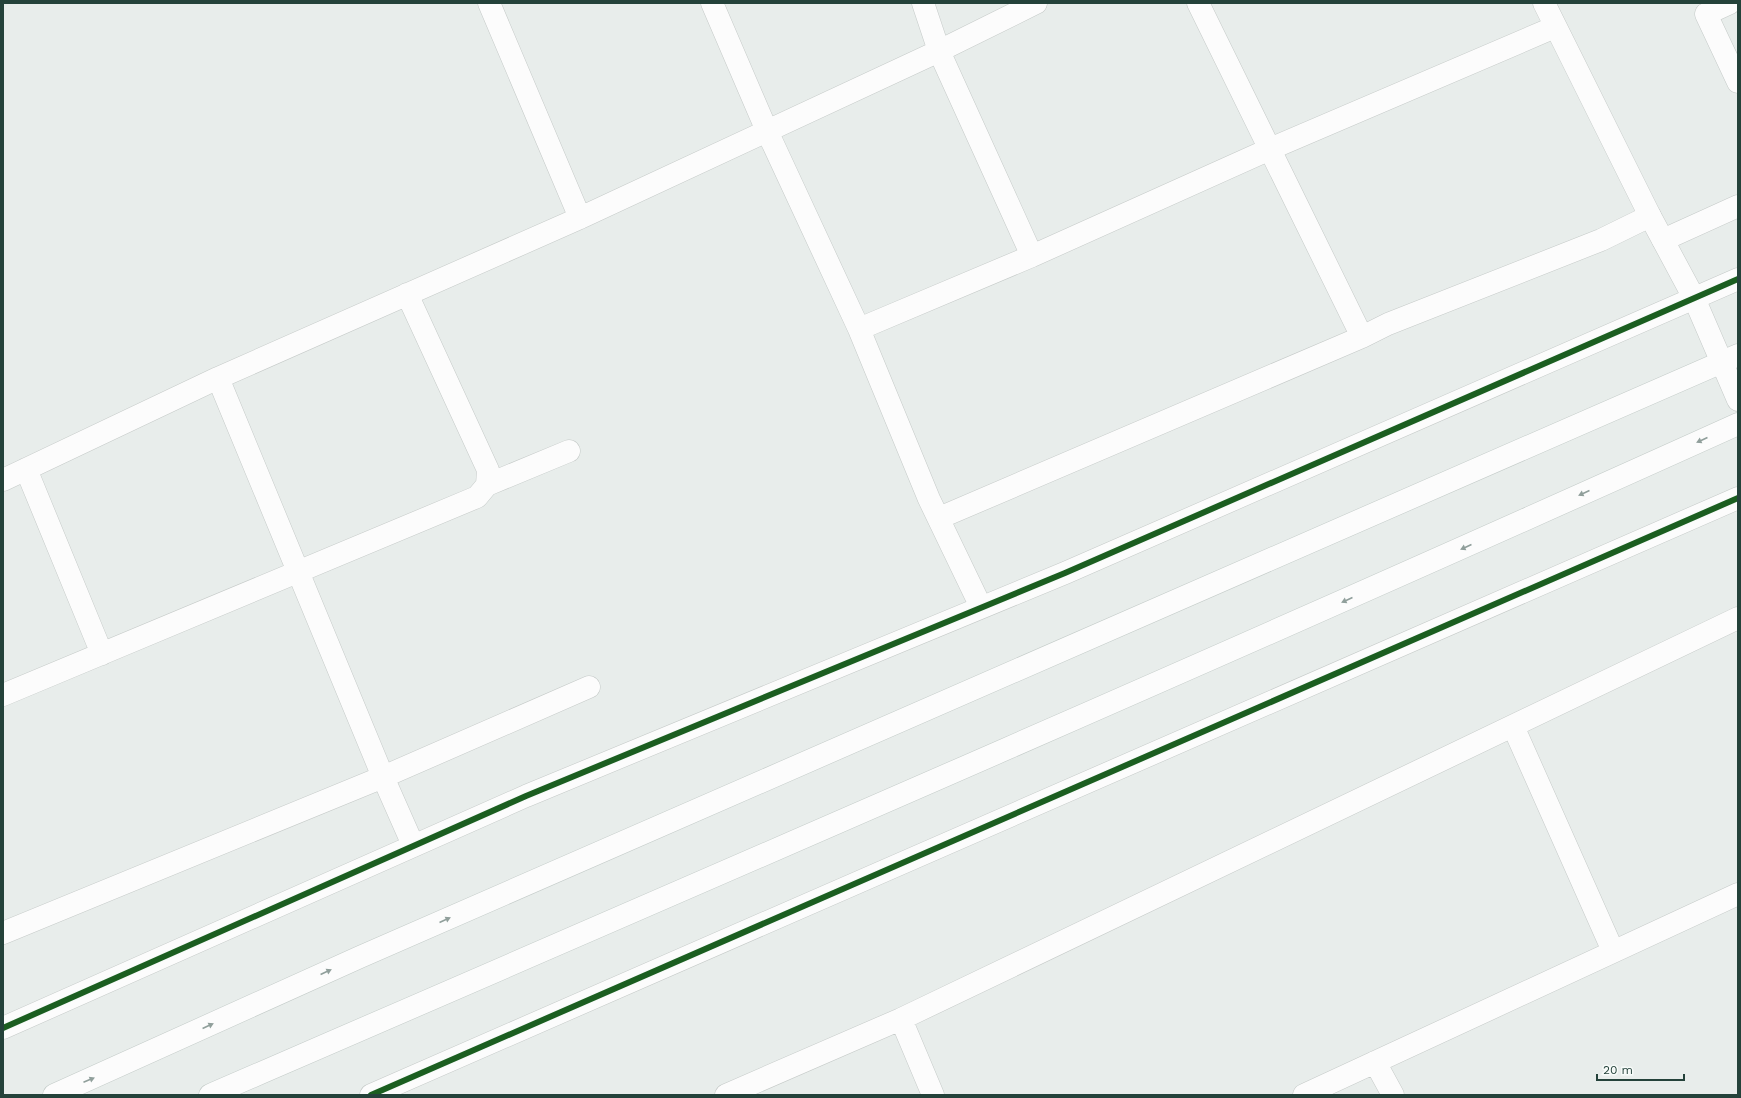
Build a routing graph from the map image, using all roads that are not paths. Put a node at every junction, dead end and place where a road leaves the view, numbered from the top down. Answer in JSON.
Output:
{"nodes":[{"id":1,"x":489,"y":3,"type":"edge"},
{"id":2,"x":712,"y":3,"type":"edge"},
{"id":3,"x":922,"y":3,"type":"edge"},
{"id":4,"x":1036,"y":3,"type":"edge"},
{"id":5,"x":1198,"y":3,"type":"edge"},
{"id":6,"x":1544,"y":3,"type":"edge"},
{"id":7,"x":1730,"y":3,"type":"edge"},
{"id":8,"x":1704,"y":8,"type":"edge"},
{"id":9,"x":1555,"y":27,"type":"junction"},
{"id":10,"x":939,"y":51,"type":"junction"},
{"id":11,"x":1738,"y":82,"type":"edge"},
{"id":12,"x":767,"y":131,"type":"junction"},
{"id":13,"x":1270,"y":149,"type":"junction"},
{"id":14,"x":1738,"y":206,"type":"edge"},
{"id":15,"x":1650,"y":216,"type":"junction"},
{"id":16,"x":580,"y":218,"type":"junction"},
{"id":17,"x":1663,"y":240,"type":"junction"},
{"id":18,"x":1032,"y":256,"type":"junction"},
{"id":19,"x":1738,"y":279,"type":"edge"},
{"id":20,"x":407,"y":294,"type":"junction"},
{"id":21,"x":1694,"y":298,"type":"junction"},
{"id":22,"x":859,"y":329,"type":"junction"},
{"id":23,"x":1362,"y":337,"type":"junction"},
{"id":24,"x":1730,"y":359,"type":"edge"},
{"id":25,"x":218,"y":378,"type":"junction"},
{"id":26,"x":1738,"y":400,"type":"edge"},
{"id":27,"x":1738,"y":424,"type":"edge"},
{"id":28,"x":569,"y":451,"type":"dead end"},
{"id":29,"x":26,"y":469,"type":"junction"},
{"id":30,"x":3,"y":480,"type":"edge"},
{"id":31,"x":487,"y":485,"type":"junction"},
{"id":32,"x":1738,"y":498,"type":"edge"},
{"id":33,"x":939,"y":518,"type":"junction"},
{"id":34,"x":299,"y":573,"type":"junction"},
{"id":35,"x":981,"y":607,"type":"junction"},
{"id":36,"x":1738,"y":618,"type":"edge"},
{"id":37,"x":102,"y":654,"type":"junction"},
{"id":38,"x":589,"y":687,"type":"dead end"},
{"id":39,"x":3,"y":695,"type":"edge"},
{"id":40,"x":1513,"y":726,"type":"junction"},
{"id":41,"x":383,"y":777,"type":"junction"},
{"id":42,"x":413,"y":845,"type":"junction"},
{"id":43,"x":1738,"y":894,"type":"edge"},
{"id":44,"x":3,"y":933,"type":"edge"},
{"id":45,"x":1613,"y":951,"type":"junction"},
{"id":46,"x":901,"y":1019,"type":"junction"},
{"id":47,"x":3,"y":1028,"type":"edge"},
{"id":48,"x":1376,"y":1062,"type":"junction"},
{"id":49,"x":54,"y":1095,"type":"edge"},
{"id":50,"x":210,"y":1095,"type":"edge"},
{"id":51,"x":371,"y":1095,"type":"edge"},
{"id":52,"x":726,"y":1095,"type":"edge"},
{"id":53,"x":933,"y":1095,"type":"edge"},
{"id":54,"x":1304,"y":1095,"type":"edge"},
{"id":55,"x":1393,"y":1095,"type":"edge"}],
"edges":[{"from":1,"to":16,"type":"street"},
{"from":2,"to":12,"type":"street"},
{"from":3,"to":10,"type":"street"},
{"from":4,"to":10,"type":"street"},
{"from":5,"to":13,"type":"street"},
{"from":6,"to":9,"type":"street"},
{"from":7,"to":8,"type":"street"},
{"from":8,"to":11,"type":"street"},
{"from":9,"to":13,"type":"street"},
{"from":9,"to":15,"type":"street"},
{"from":10,"to":12,"type":"street"},
{"from":10,"to":18,"type":"street"},
{"from":12,"to":16,"type":"street"},
{"from":12,"to":22,"type":"street"},
{"from":13,"to":18,"type":"street"},
{"from":13,"to":23,"type":"street"},
{"from":14,"to":17,"type":"street"},
{"from":15,"to":17,"type":"street"},
{"from":15,"to":23,"type":"street"},
{"from":16,"to":20,"type":"street"},
{"from":17,"to":21,"type":"street"},
{"from":18,"to":22,"type":"street"},
{"from":19,"to":21,"type":"street"},
{"from":20,"to":25,"type":"street"},
{"from":20,"to":31,"type":"street"},
{"from":21,"to":24,"type":"street"},
{"from":21,"to":35,"type":"street"},
{"from":22,"to":33,"type":"street"},
{"from":23,"to":33,"type":"street"},
{"from":24,"to":26,"type":"street"},
{"from":49,"to":24,"type":"street","one_way":true},
{"from":25,"to":29,"type":"street"},
{"from":25,"to":34,"type":"street"},
{"from":27,"to":50,"type":"street","one_way":true},
{"from":28,"to":31,"type":"street"},
{"from":29,"to":30,"type":"street"},
{"from":29,"to":37,"type":"street"},
{"from":31,"to":34,"type":"street"},
{"from":32,"to":51,"type":"street"},
{"from":33,"to":35,"type":"street"},
{"from":34,"to":37,"type":"street"},
{"from":34,"to":41,"type":"street"},
{"from":35,"to":42,"type":"street"},
{"from":36,"to":40,"type":"street"},
{"from":37,"to":39,"type":"street"},
{"from":38,"to":41,"type":"street"},
{"from":40,"to":45,"type":"street"},
{"from":40,"to":46,"type":"street"},
{"from":41,"to":42,"type":"street"},
{"from":41,"to":44,"type":"street"},
{"from":42,"to":47,"type":"street"},
{"from":43,"to":45,"type":"street"},
{"from":45,"to":48,"type":"street"},
{"from":46,"to":52,"type":"street"},
{"from":46,"to":53,"type":"street"},
{"from":48,"to":54,"type":"street"},
{"from":48,"to":55,"type":"street"}]}
